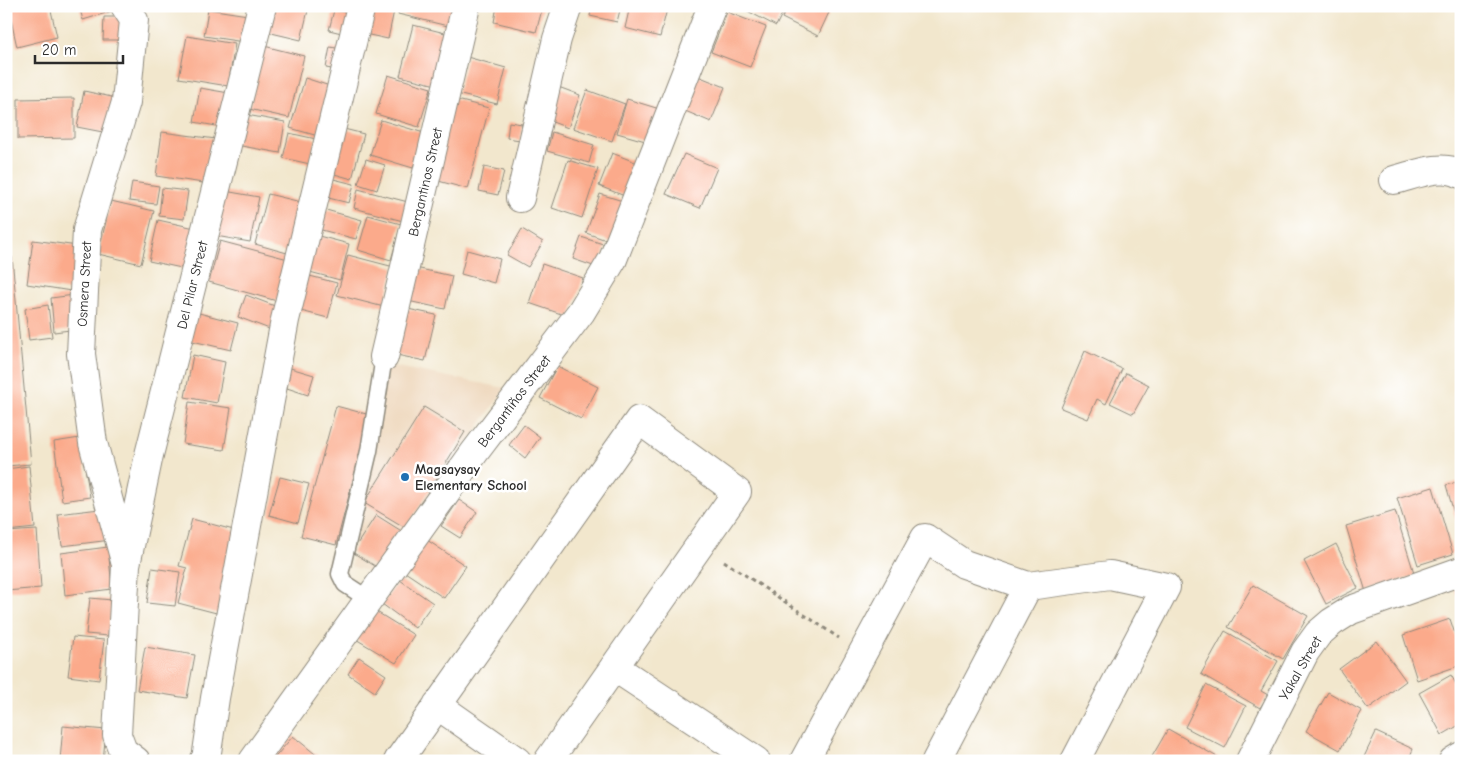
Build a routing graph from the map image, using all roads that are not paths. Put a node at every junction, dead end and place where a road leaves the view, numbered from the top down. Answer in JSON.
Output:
{"nodes":[{"id":1,"x":125,"y":6,"type":"edge"},
{"id":2,"x":262,"y":6,"type":"edge"},
{"id":3,"x":361,"y":6,"type":"edge"},
{"id":4,"x":466,"y":6,"type":"edge"},
{"id":5,"x":568,"y":6,"type":"edge"},
{"id":6,"x":712,"y":6,"type":"edge"},
{"id":7,"x":1461,"y":174,"type":"edge"},
{"id":8,"x":1394,"y":180,"type":"dead end"},
{"id":9,"x":520,"y":198,"type":"dead end"},
{"id":10,"x":384,"y":357,"type":"joint"},
{"id":11,"x":126,"y":565,"type":"junction"},
{"id":12,"x":1461,"y":572,"type":"edge"},
{"id":13,"x":1028,"y":586,"type":"junction"},
{"id":14,"x":368,"y":599,"type":"junction"},
{"id":15,"x":614,"y":667,"type":"junction"},
{"id":16,"x":437,"y":705,"type":"junction"},
{"id":17,"x":1461,"y":756,"type":"edge"},
{"id":18,"x":136,"y":761,"type":"edge"},
{"id":19,"x":204,"y":761,"type":"edge"},
{"id":20,"x":253,"y":761,"type":"edge"},
{"id":21,"x":398,"y":761,"type":"edge"},
{"id":22,"x":517,"y":761,"type":"edge"},
{"id":23,"x":548,"y":761,"type":"edge"},
{"id":24,"x":756,"y":761,"type":"edge"},
{"id":25,"x":804,"y":761,"type":"edge"},
{"id":26,"x":936,"y":761,"type":"edge"},
{"id":27,"x":1075,"y":761,"type":"edge"},
{"id":28,"x":1250,"y":761,"type":"edge"},
{"id":29,"x":1453,"y":761,"type":"edge"}],
"edges":[{"from":1,"to":11,"type":"street","name":"Osmera Street"},
{"from":2,"to":11,"type":"street","name":"Del Pilar Street"},
{"from":3,"to":19,"type":"street"},
{"from":4,"to":10,"type":"street","name":"Bergantinos Street"},
{"from":5,"to":9,"type":"street"},
{"from":6,"to":14,"type":"street","name":"Bergantiños Street"},
{"from":7,"to":8,"type":"street"},
{"from":10,"to":14,"type":"lane"},
{"from":11,"to":18,"type":"street"},
{"from":12,"to":28,"type":"street","name":"Yakal Street"},
{"from":13,"to":25,"type":"street"},
{"from":13,"to":26,"type":"street"},
{"from":13,"to":27,"type":"street"},
{"from":14,"to":20,"type":"street","name":"Bergantiños Street"},
{"from":15,"to":16,"type":"street"},
{"from":15,"to":23,"type":"street"},
{"from":15,"to":24,"type":"street"},
{"from":16,"to":21,"type":"street"},
{"from":16,"to":22,"type":"street"},
{"from":17,"to":29,"type":"street"}]}
